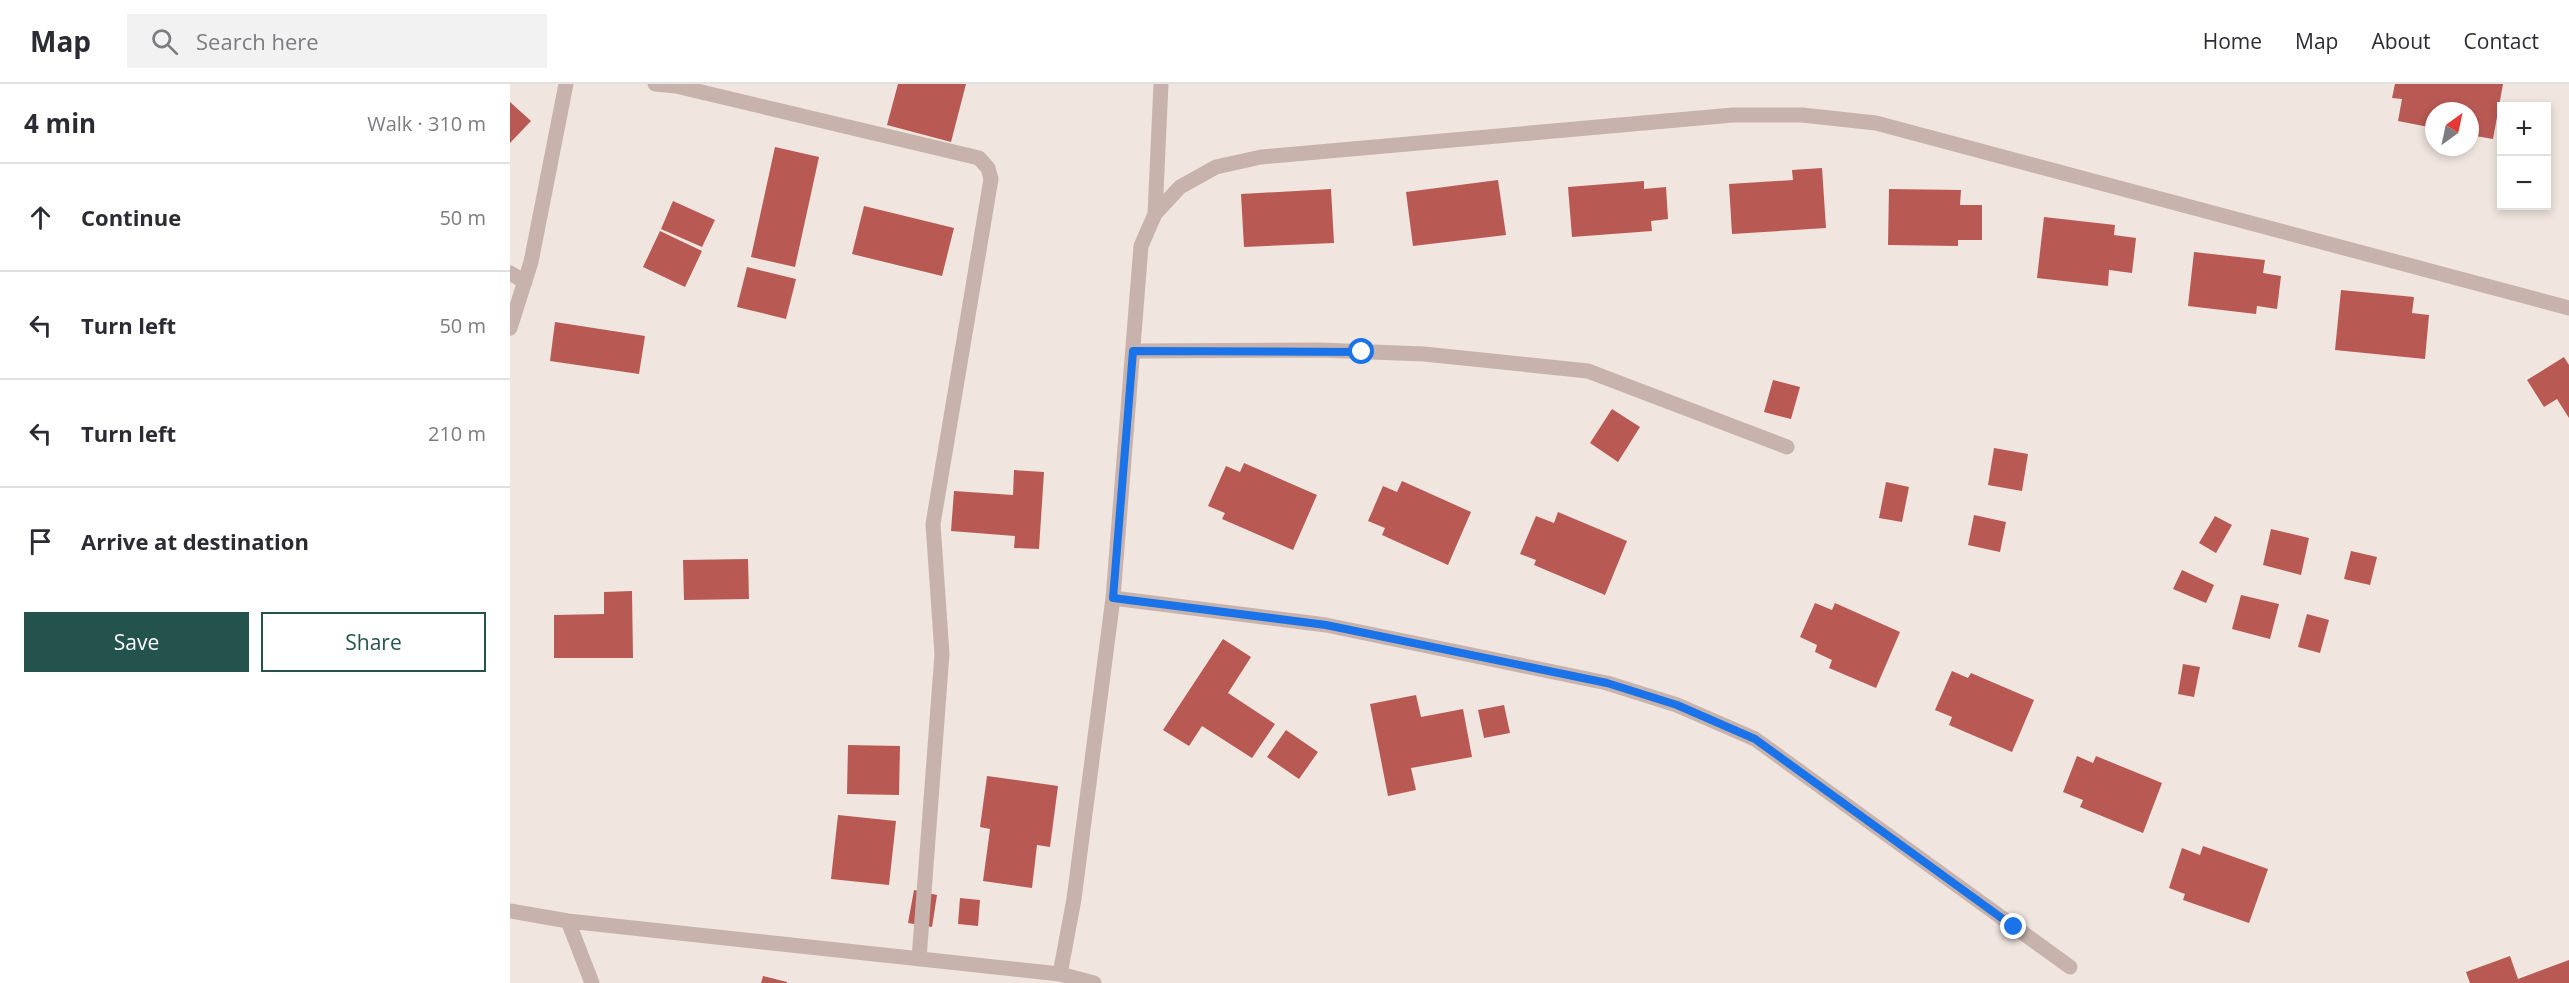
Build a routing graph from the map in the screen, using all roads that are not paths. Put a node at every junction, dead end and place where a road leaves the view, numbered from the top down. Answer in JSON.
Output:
{"nodes":[{"id":1,"x":566,"y":84,"type":"edge"},
{"id":2,"x":655,"y":84,"type":"edge"},
{"id":3,"x":1161,"y":84,"type":"edge"},
{"id":4,"x":1155,"y":214,"type":"junction"},
{"id":5,"x":510,"y":273,"type":"edge"},
{"id":6,"x":525,"y":282,"type":"junction"},
{"id":7,"x":2569,"y":308,"type":"edge"},
{"id":8,"x":510,"y":328,"type":"edge"},
{"id":9,"x":1133,"y":351,"type":"junction"},
{"id":10,"x":1787,"y":447,"type":"dead end"},
{"id":11,"x":1113,"y":598,"type":"junction"},
{"id":12,"x":510,"y":911,"type":"edge"},
{"id":13,"x":568,"y":921,"type":"junction"},
{"id":14,"x":919,"y":959,"type":"junction"},
{"id":15,"x":2070,"y":967,"type":"dead end"},
{"id":16,"x":1060,"y":974,"type":"junction"},
{"id":17,"x":592,"y":983,"type":"edge"},
{"id":18,"x":1094,"y":983,"type":"edge"}],
"edges":[{"from":1,"to":6,"type":"street"},
{"from":2,"to":14,"type":"street"},
{"from":3,"to":4,"type":"street"},
{"from":4,"to":7,"type":"street"},
{"from":4,"to":9,"type":"street"},
{"from":5,"to":6,"type":"street"},
{"from":6,"to":8,"type":"street"},
{"from":9,"to":10,"type":"street"},
{"from":9,"to":11,"type":"street"},
{"from":11,"to":15,"type":"street"},
{"from":11,"to":16,"type":"street"},
{"from":12,"to":13,"type":"street"},
{"from":13,"to":14,"type":"street"},
{"from":13,"to":17,"type":"street"},
{"from":14,"to":16,"type":"street"},
{"from":16,"to":18,"type":"street"}]}
